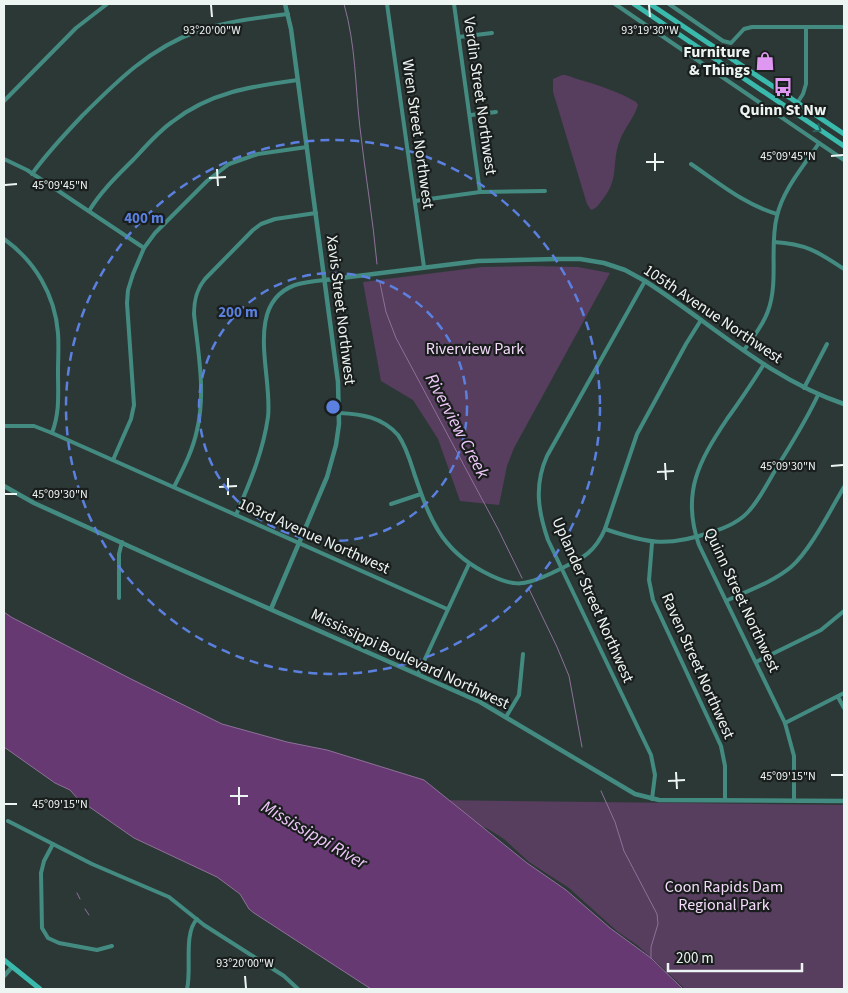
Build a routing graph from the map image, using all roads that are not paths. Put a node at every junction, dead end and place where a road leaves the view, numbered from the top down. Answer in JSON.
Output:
{"nodes":[{"id":1,"x":107,"y":4,"type":"edge"},
{"id":2,"x":285,"y":4,"type":"edge"},
{"id":3,"x":388,"y":4,"type":"edge"},
{"id":4,"x":454,"y":4,"type":"edge"},
{"id":5,"x":615,"y":4,"type":"edge"},
{"id":6,"x":634,"y":4,"type":"edge"},
{"id":7,"x":650,"y":4,"type":"edge"},
{"id":8,"x":670,"y":4,"type":"edge"},
{"id":9,"x":288,"y":14,"type":"junction"},
{"id":10,"x":806,"y":27,"type":"junction"},
{"id":11,"x":844,"y":27,"type":"edge"},
{"id":12,"x":492,"y":32,"type":"dead end"},
{"id":13,"x":460,"y":37,"type":"junction"},
{"id":14,"x":298,"y":80,"type":"junction"},
{"id":15,"x":4,"y":101,"type":"edge"},
{"id":16,"x":797,"y":103,"type":"junction"},
{"id":17,"x":792,"y":111,"type":"junction"},
{"id":18,"x":496,"y":112,"type":"dead end"},
{"id":19,"x":470,"y":115,"type":"junction"},
{"id":20,"x":844,"y":134,"type":"edge"},
{"id":21,"x":819,"y":143,"type":"junction"},
{"id":22,"x":844,"y":146,"type":"edge"},
{"id":23,"x":307,"y":147,"type":"junction"},
{"id":24,"x":4,"y":159,"type":"edge"},
{"id":25,"x":844,"y":160,"type":"edge"},
{"id":26,"x":692,"y":164,"type":"dead end"},
{"id":27,"x":32,"y":174,"type":"junction"},
{"id":28,"x":545,"y":191,"type":"dead end"},
{"id":29,"x":480,"y":192,"type":"junction"},
{"id":30,"x":415,"y":201,"type":"junction"},
{"id":31,"x":88,"y":211,"type":"junction"},
{"id":32,"x":316,"y":213,"type":"junction"},
{"id":33,"x":777,"y":214,"type":"junction"},
{"id":34,"x":4,"y":239,"type":"edge"},
{"id":35,"x":774,"y":242,"type":"junction"},
{"id":36,"x":144,"y":248,"type":"junction"},
{"id":37,"x":424,"y":267,"type":"junction"},
{"id":38,"x":844,"y":269,"type":"edge"},
{"id":39,"x":325,"y":280,"type":"junction"},
{"id":40,"x":645,"y":280,"type":"junction"},
{"id":41,"x":701,"y":320,"type":"junction"},
{"id":42,"x":827,"y":344,"type":"dead end"},
{"id":43,"x":744,"y":350,"type":"junction"},
{"id":44,"x":764,"y":364,"type":"junction"},
{"id":45,"x":804,"y":388,"type":"junction"},
{"id":46,"x":818,"y":394,"type":"junction"},
{"id":47,"x":844,"y":404,"type":"edge"},
{"id":48,"x":339,"y":413,"type":"junction"},
{"id":49,"x":4,"y":426,"type":"edge"},
{"id":50,"x":52,"y":433,"type":"junction"},
{"id":51,"x":113,"y":460,"type":"junction"},
{"id":52,"x":4,"y":486,"type":"edge"},
{"id":53,"x":174,"y":487,"type":"junction"},
{"id":54,"x":844,"y":487,"type":"edge"},
{"id":55,"x":421,"y":494,"type":"junction"},
{"id":56,"x":391,"y":504,"type":"dead end"},
{"id":57,"x":236,"y":515,"type":"junction"},
{"id":58,"x":606,"y":529,"type":"junction"},
{"id":59,"x":696,"y":537,"type":"junction"},
{"id":60,"x":122,"y":542,"type":"junction"},
{"id":61,"x":299,"y":543,"type":"junction"},
{"id":62,"x":652,"y":543,"type":"junction"},
{"id":63,"x":469,"y":564,"type":"junction"},
{"id":64,"x":562,"y":568,"type":"junction"},
{"id":65,"x":119,"y":598,"type":"dead end"},
{"id":66,"x":726,"y":601,"type":"junction"},
{"id":67,"x":271,"y":608,"type":"junction"},
{"id":68,"x":447,"y":609,"type":"junction"},
{"id":69,"x":844,"y":610,"type":"edge"},
{"id":70,"x":523,"y":654,"type":"dead end"},
{"id":71,"x":756,"y":662,"type":"junction"},
{"id":72,"x":418,"y":674,"type":"junction"},
{"id":73,"x":844,"y":693,"type":"edge"},
{"id":74,"x":838,"y":697,"type":"junction"},
{"id":75,"x":844,"y":708,"type":"edge"},
{"id":76,"x":506,"y":717,"type":"junction"},
{"id":77,"x":785,"y":722,"type":"junction"},
{"id":78,"x":652,"y":799,"type":"junction"},
{"id":79,"x":725,"y":800,"type":"junction"},
{"id":80,"x":794,"y":800,"type":"junction"},
{"id":81,"x":844,"y":801,"type":"edge"},
{"id":82,"x":8,"y":821,"type":"dead end"},
{"id":83,"x":53,"y":844,"type":"junction"},
{"id":84,"x":198,"y":919,"type":"junction"},
{"id":85,"x":112,"y":946,"type":"dead end"},
{"id":86,"x":4,"y":960,"type":"edge"},
{"id":87,"x":12,"y":967,"type":"junction"},
{"id":88,"x":4,"y":976,"type":"edge"},
{"id":89,"x":40,"y":989,"type":"edge"},
{"id":90,"x":187,"y":989,"type":"edge"},
{"id":91,"x":298,"y":989,"type":"edge"}],
"edges":[{"from":1,"to":15,"type":"street"},
{"from":2,"to":9,"type":"street","name":"Xavis Street Northwest"},
{"from":3,"to":30,"type":"street","name":"Wren Street Northwest"},
{"from":4,"to":13,"type":"street","name":"Verdin Street Northwest"},
{"from":5,"to":21,"type":"street"},
{"from":6,"to":17,"type":"main road"},
{"from":7,"to":16,"type":"main road"},
{"from":8,"to":10,"type":"street"},
{"from":9,"to":14,"type":"street","name":"Xavis Street Northwest"},
{"from":9,"to":27,"type":"street"},
{"from":10,"to":11,"type":"street"},
{"from":10,"to":16,"type":"street"},
{"from":12,"to":13,"type":"street"},
{"from":13,"to":19,"type":"street","name":"Verdin Street Northwest"},
{"from":14,"to":23,"type":"street","name":"Xavis Street Northwest"},
{"from":14,"to":31,"type":"street"},
{"from":16,"to":17,"type":"street"},
{"from":16,"to":20,"type":"main road"},
{"from":17,"to":22,"type":"main road","one_way":true},
{"from":18,"to":19,"type":"street"},
{"from":19,"to":29,"type":"street","name":"Verdin Street Northwest"},
{"from":21,"to":25,"type":"street"},
{"from":21,"to":33,"type":"street"},
{"from":23,"to":32,"type":"street","name":"Xavis Street Northwest"},
{"from":23,"to":36,"type":"street"},
{"from":24,"to":27,"type":"street"},
{"from":26,"to":33,"type":"street"},
{"from":27,"to":31,"type":"street"},
{"from":28,"to":29,"type":"street"},
{"from":29,"to":30,"type":"street"},
{"from":30,"to":37,"type":"street","name":"Wren Street Northwest"},
{"from":31,"to":36,"type":"street"},
{"from":32,"to":39,"type":"street","name":"Xavis Street Northwest"},
{"from":32,"to":53,"type":"street"},
{"from":33,"to":35,"type":"street"},
{"from":34,"to":50,"type":"street"},
{"from":35,"to":38,"type":"street"},
{"from":35,"to":43,"type":"street"},
{"from":36,"to":51,"type":"street"},
{"from":37,"to":39,"type":"street","name":"105th Avenue Northwest"},
{"from":37,"to":40,"type":"street","name":"105th Avenue Northwest"},
{"from":39,"to":48,"type":"street","name":"Xavis Street Northwest"},
{"from":39,"to":57,"type":"street"},
{"from":40,"to":41,"type":"street","name":"105th Avenue Northwest"},
{"from":40,"to":64,"type":"street","name":"Uplander Street Northwest"},
{"from":41,"to":43,"type":"street","name":"105th Avenue Northwest"},
{"from":41,"to":58,"type":"street"},
{"from":42,"to":45,"type":"street"},
{"from":43,"to":44,"type":"street","name":"105th Avenue Northwest"},
{"from":44,"to":45,"type":"street","name":"105th Avenue Northwest"},
{"from":44,"to":59,"type":"street","name":"Quinn Street Northwest"},
{"from":45,"to":46,"type":"street","name":"105th Avenue Northwest"},
{"from":46,"to":47,"type":"street","name":"105th Avenue Northwest"},
{"from":46,"to":59,"type":"street"},
{"from":48,"to":55,"type":"street"},
{"from":48,"to":61,"type":"street","name":"Xavis Street Northwest"},
{"from":49,"to":50,"type":"street","name":"103rd Avenue Northwest"},
{"from":50,"to":51,"type":"street","name":"103rd Avenue Northwest"},
{"from":51,"to":53,"type":"street","name":"103rd Avenue Northwest"},
{"from":52,"to":60,"type":"street","name":"Mississippi Boulevard Northwest"},
{"from":53,"to":57,"type":"street","name":"103rd Avenue Northwest"},
{"from":54,"to":66,"type":"street"},
{"from":55,"to":56,"type":"street"},
{"from":55,"to":63,"type":"street"},
{"from":57,"to":61,"type":"street","name":"103rd Avenue Northwest"},
{"from":58,"to":62,"type":"street"},
{"from":58,"to":64,"type":"street"},
{"from":59,"to":62,"type":"street"},
{"from":59,"to":66,"type":"street","name":"Quinn Street Northwest"},
{"from":60,"to":65,"type":"street"},
{"from":60,"to":67,"type":"street","name":"Mississippi Boulevard Northwest"},
{"from":61,"to":67,"type":"street","name":"Xavis Street Northwest"},
{"from":61,"to":68,"type":"street","name":"103rd Avenue Northwest"},
{"from":62,"to":79,"type":"street","name":"Raven Street Northwest"},
{"from":63,"to":64,"type":"street"},
{"from":63,"to":68,"type":"street"},
{"from":64,"to":78,"type":"street","name":"Uplander Street Northwest"},
{"from":66,"to":71,"type":"street","name":"Quinn Street Northwest"},
{"from":67,"to":72,"type":"street","name":"Mississippi Boulevard Northwest"},
{"from":68,"to":72,"type":"street"},
{"from":69,"to":71,"type":"street"},
{"from":70,"to":76,"type":"street"},
{"from":71,"to":77,"type":"street","name":"Quinn Street Northwest"},
{"from":72,"to":76,"type":"street","name":"Mississippi Boulevard Northwest"},
{"from":73,"to":74,"type":"street"},
{"from":74,"to":75,"type":"street"},
{"from":74,"to":77,"type":"street"},
{"from":76,"to":78,"type":"street","name":"Mississippi Boulevard Northwest"},
{"from":77,"to":80,"type":"street","name":"Quinn Street Northwest"},
{"from":78,"to":79,"type":"street","name":"Mississippi Boulevard Northwest"},
{"from":79,"to":80,"type":"street","name":"Mississippi Boulevard Northwest"},
{"from":80,"to":81,"type":"street","name":"Mississippi Boulevard Northwest"},
{"from":82,"to":83,"type":"street"},
{"from":83,"to":84,"type":"street"},
{"from":83,"to":85,"type":"street"},
{"from":84,"to":90,"type":"street"},
{"from":84,"to":91,"type":"street"},
{"from":86,"to":87,"type":"main road"},
{"from":87,"to":88,"type":"street"},
{"from":87,"to":89,"type":"main road"}]}
